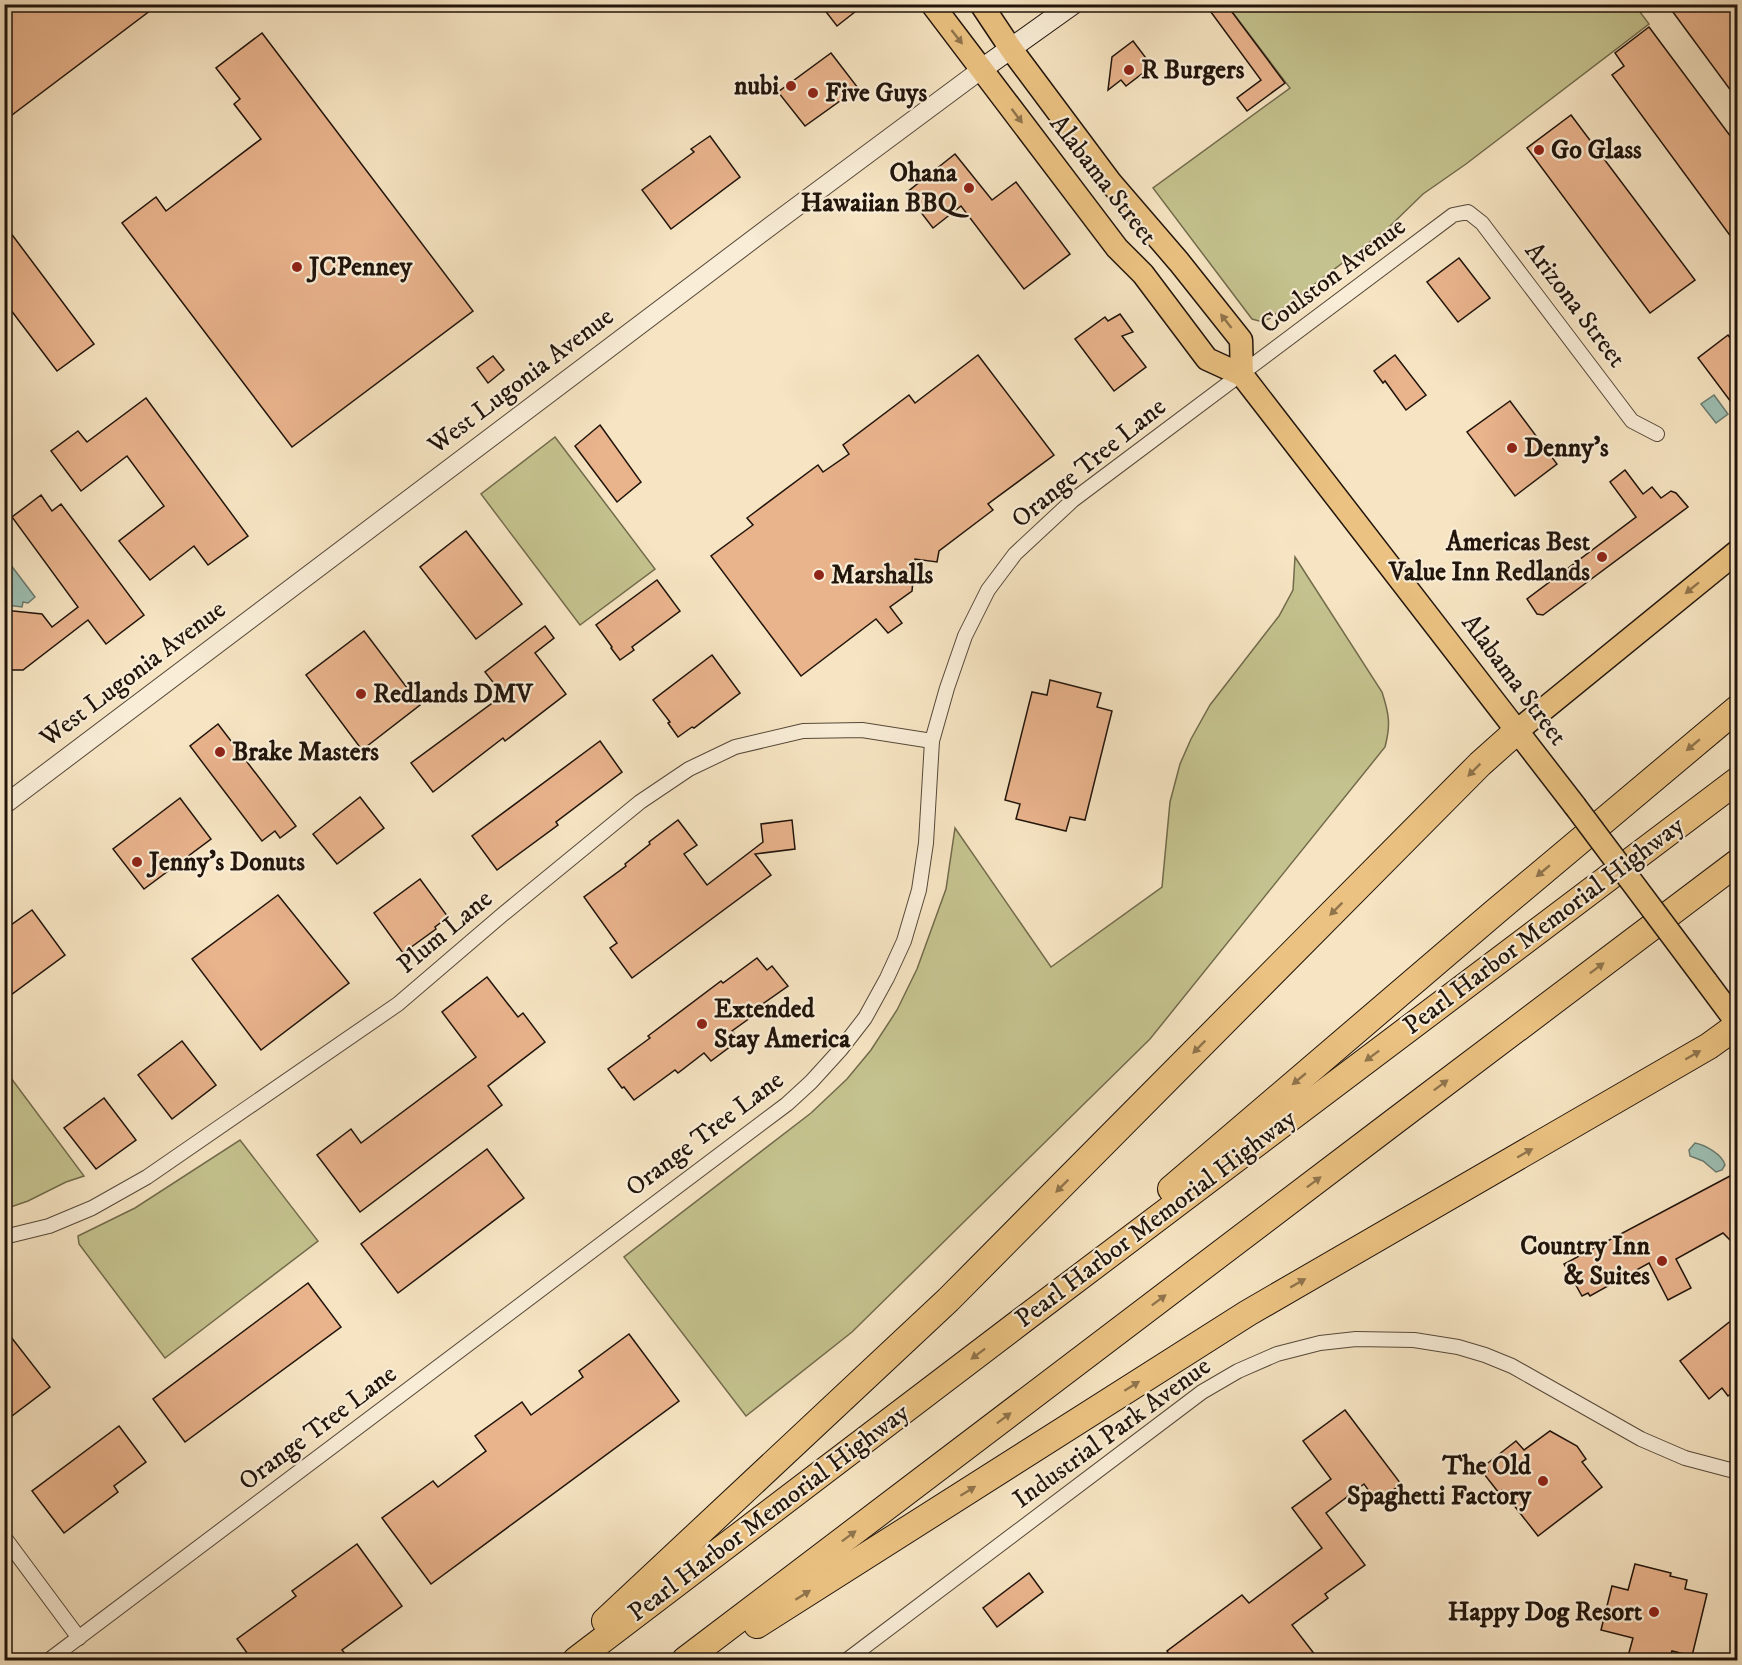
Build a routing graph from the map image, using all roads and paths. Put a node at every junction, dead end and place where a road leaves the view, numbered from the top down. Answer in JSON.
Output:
{"nodes":[{"id":1,"x":932,"y":4,"type":"edge"},
{"id":2,"x":981,"y":4,"type":"edge"},
{"id":3,"x":1073,"y":4,"type":"edge"},
{"id":4,"x":1011,"y":49,"type":"junction"},
{"id":5,"x":982,"y":69,"type":"junction"},
{"id":6,"x":1454,"y":215,"type":"joint"},
{"id":7,"x":1242,"y":375,"type":"junction"},
{"id":8,"x":1657,"y":434,"type":"dead end"},
{"id":9,"x":1737,"y":551,"type":"edge"},
{"id":10,"x":1737,"y":708,"type":"edge"},
{"id":11,"x":1517,"y":731,"type":"junction"},
{"id":12,"x":932,"y":741,"type":"junction"},
{"id":13,"x":1737,"y":780,"type":"edge"},
{"id":14,"x":4,"y":805,"type":"edge"},
{"id":15,"x":1737,"y":862,"type":"edge"},
{"id":16,"x":1737,"y":878,"type":"edge"},
{"id":17,"x":1698,"y":892,"type":"junction"},
{"id":18,"x":1737,"y":1024,"type":"edge"},
{"id":19,"x":4,"y":1237,"type":"edge"},
{"id":20,"x":1024,"y":1319,"type":"junction"},
{"id":21,"x":1737,"y":1472,"type":"edge"},
{"id":22,"x":4,"y":1537,"type":"edge"},
{"id":23,"x":79,"y":1638,"type":"junction"},
{"id":24,"x":49,"y":1660,"type":"edge"},
{"id":25,"x":562,"y":1660,"type":"edge"},
{"id":26,"x":576,"y":1660,"type":"edge"},
{"id":27,"x":685,"y":1660,"type":"edge"},
{"id":28,"x":701,"y":1660,"type":"edge"},
{"id":29,"x":848,"y":1660,"type":"edge"}],
"edges":[{"from":1,"to":5,"type":"main road","name":"Alabama Street","one_way":true},
{"from":2,"to":4,"type":"main road","name":"Alabama Street"},
{"from":3,"to":4,"type":"main road","name":"West Lugonia Avenue"},
{"from":4,"to":5,"type":"main road","name":"West Lugonia Avenue"},
{"from":7,"to":4,"type":"main road","name":"Alabama Street","one_way":true},
{"from":5,"to":7,"type":"main road","name":"Alabama Street","one_way":true},
{"from":5,"to":14,"type":"street","name":"West Lugonia Avenue"},
{"from":6,"to":7,"type":"street","name":"Coulston Avenue"},
{"from":6,"to":8,"type":"street","name":"Arizona Street"},
{"from":7,"to":11,"type":"main road","name":"Alabama Street"},
{"from":7,"to":12,"type":"street","name":"Orange Tree Lane"},
{"from":9,"to":11,"type":"main road","one_way":true},
{"from":10,"to":20,"type":"highway","one_way":true},
{"from":11,"to":18,"type":"main road","name":"Alabama Street","bridge":true},
{"from":11,"to":25,"type":"highway","one_way":true},
{"from":12,"to":19,"type":"street","name":"Plum Lane"},
{"from":12,"to":23,"type":"street","name":"Orange Tree Lane"},
{"from":13,"to":20,"type":"highway","name":"Pearl Harbor Memorial Highway","one_way":true},
{"from":15,"to":17,"type":"highway"},
{"from":16,"to":17,"type":"highway"},
{"from":27,"to":17,"type":"highway","one_way":true},
{"from":28,"to":18,"type":"highway","one_way":true},
{"from":20,"to":26,"type":"highway","name":"Pearl Harbor Memorial Highway","one_way":true},
{"from":21,"to":29,"type":"street","name":"Industrial Park Avenue"},
{"from":22,"to":23,"type":"street"},
{"from":23,"to":24,"type":"street","name":"Orange Tree Lane"}]}
